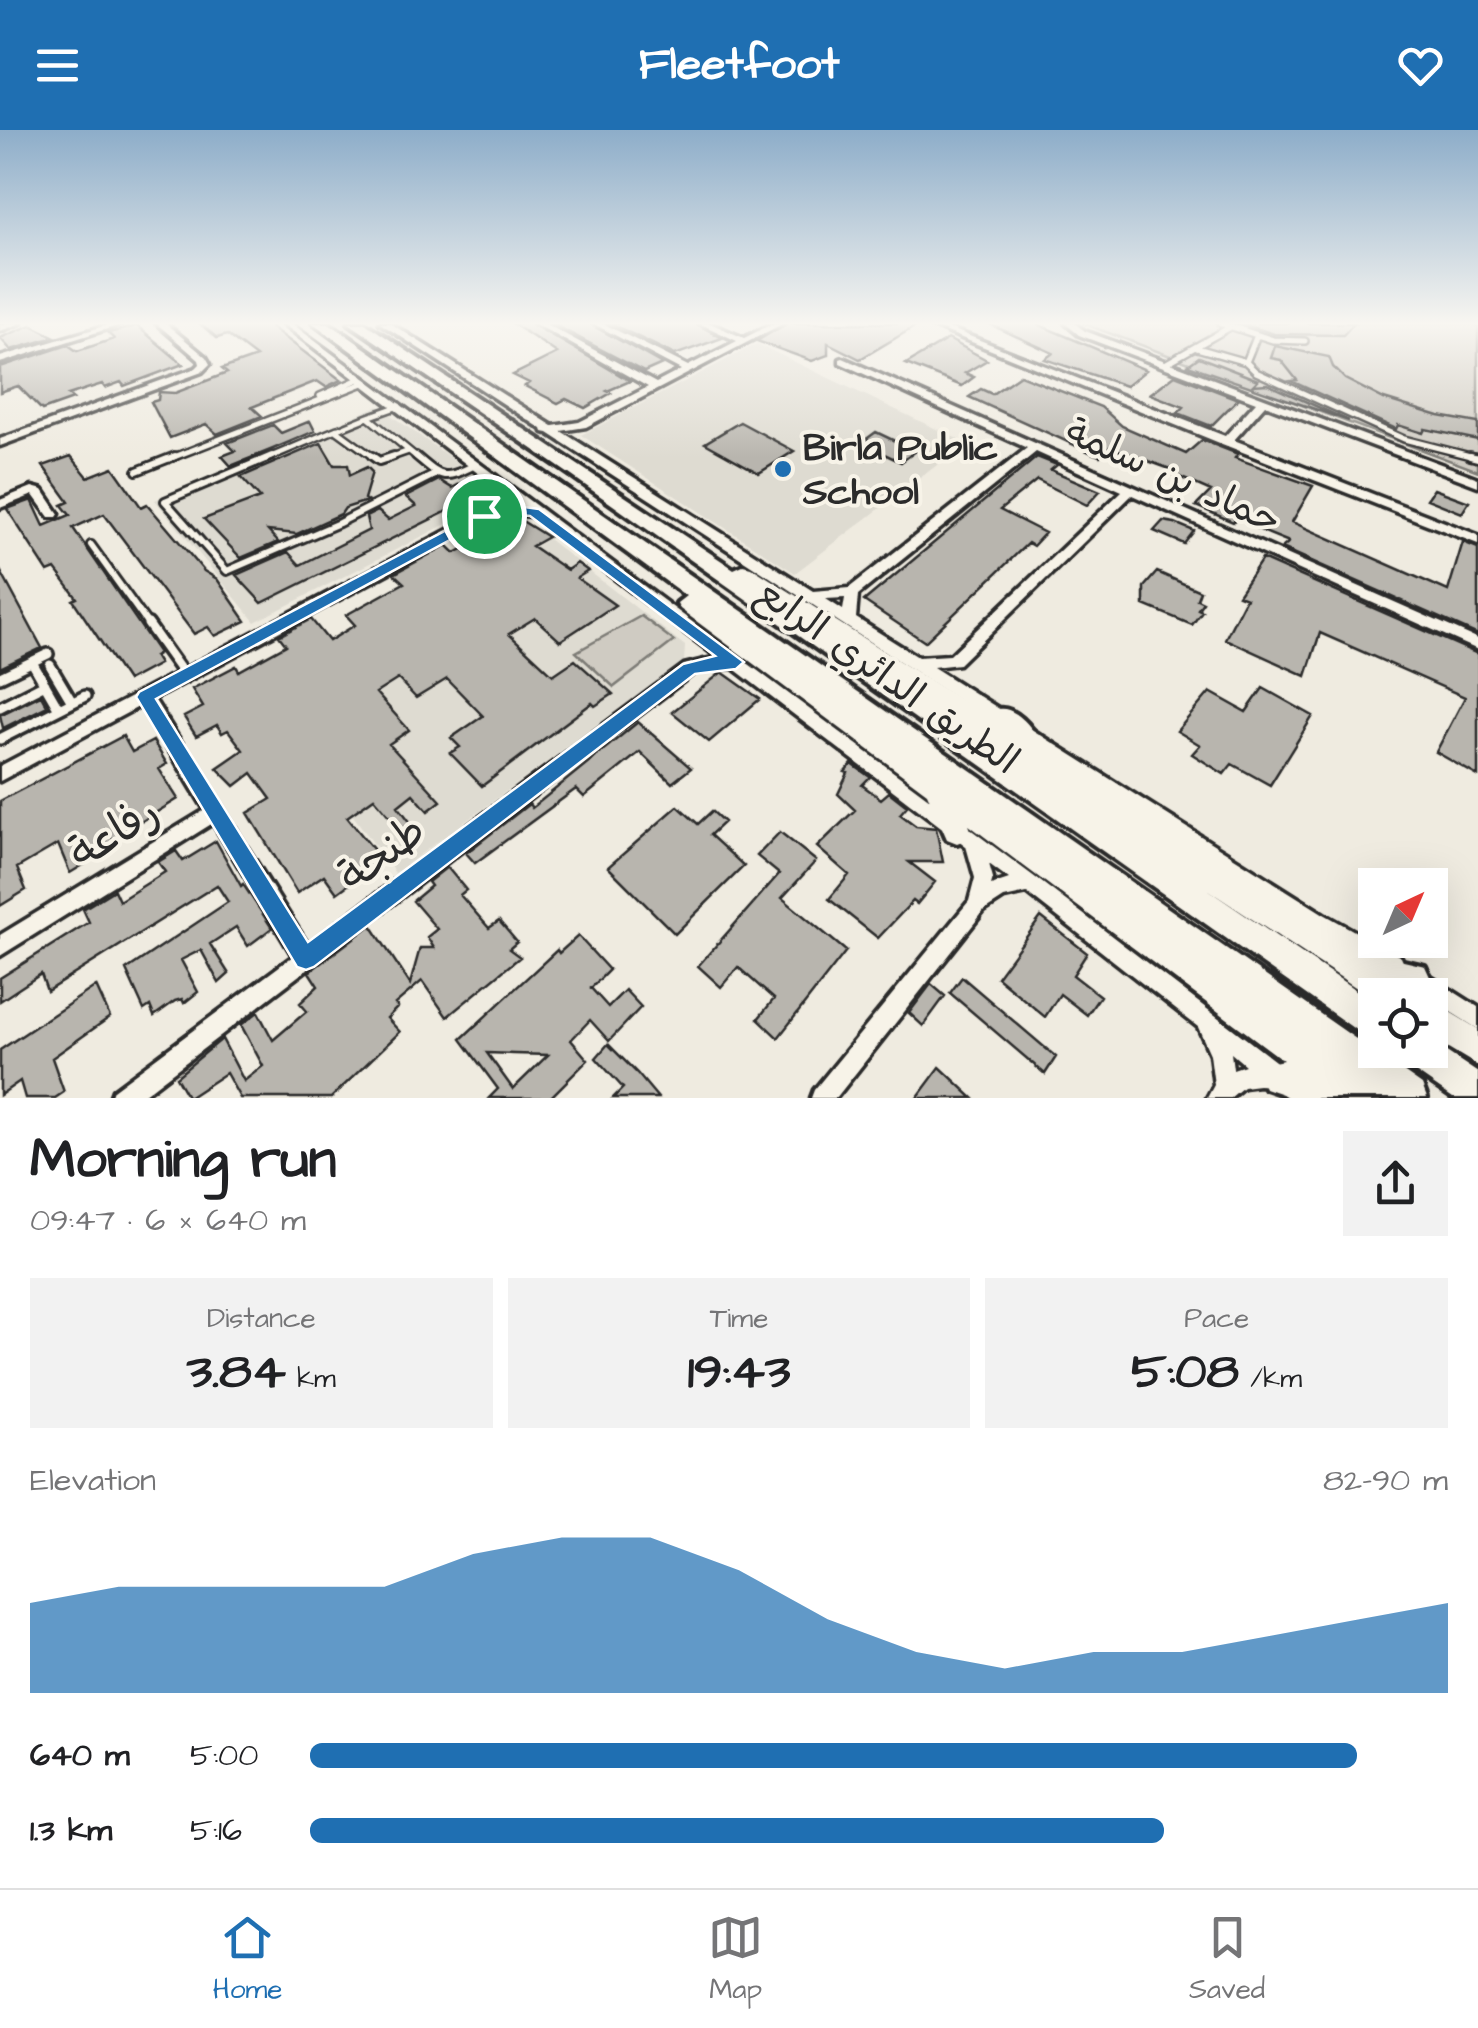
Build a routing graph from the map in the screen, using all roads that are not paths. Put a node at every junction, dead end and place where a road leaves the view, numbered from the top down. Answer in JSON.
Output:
{"nodes":[{"id":1,"x":201,"y":368,"type":"edge"},
{"id":2,"x":347,"y":368,"type":"edge"},
{"id":3,"x":383,"y":368,"type":"edge"},
{"id":4,"x":424,"y":368,"type":"edge"},
{"id":5,"x":453,"y":368,"type":"edge"},
{"id":6,"x":621,"y":368,"type":"edge"},
{"id":7,"x":684,"y":368,"type":"edge"},
{"id":8,"x":692,"y":368,"type":"edge"},
{"id":9,"x":859,"y":368,"type":"edge"},
{"id":10,"x":1042,"y":368,"type":"edge"},
{"id":11,"x":1176,"y":368,"type":"edge"},
{"id":12,"x":1252,"y":368,"type":"edge"},
{"id":13,"x":688,"y":370,"type":"junction"},
{"id":14,"x":363,"y":380,"type":"junction"},
{"id":15,"x":656,"y":387,"type":"junction"},
{"id":16,"x":1263,"y":401,"type":"junction"},
{"id":17,"x":399,"y":406,"type":"junction"},
{"id":18,"x":368,"y":417,"type":"junction"},
{"id":19,"x":582,"y":424,"type":"junction"},
{"id":20,"x":337,"y":428,"type":"junction"},
{"id":21,"x":547,"y":430,"type":"junction"},
{"id":22,"x":1226,"y":442,"type":"junction"},
{"id":23,"x":0,"y":443,"type":"edge"},
{"id":24,"x":572,"y":446,"type":"junction"},
{"id":25,"x":1035,"y":447,"type":"junction"},
{"id":26,"x":408,"y":452,"type":"junction"},
{"id":27,"x":1476,"y":458,"type":"edge"},
{"id":28,"x":474,"y":465,"type":"junction"},
{"id":29,"x":137,"y":471,"type":"dead end"},
{"id":30,"x":436,"y":474,"type":"junction"},
{"id":31,"x":1478,"y":482,"type":"edge"},
{"id":32,"x":501,"y":486,"type":"junction"},
{"id":33,"x":1131,"y":489,"type":"junction"},
{"id":34,"x":0,"y":504,"type":"edge"},
{"id":35,"x":534,"y":512,"type":"junction"},
{"id":36,"x":54,"y":514,"type":"dead end"},
{"id":37,"x":484,"y":516,"type":"junction"},
{"id":38,"x":1478,"y":540,"type":"edge"},
{"id":39,"x":91,"y":545,"type":"dead end"},
{"id":40,"x":692,"y":554,"type":"junction"},
{"id":41,"x":658,"y":565,"type":"junction"},
{"id":42,"x":852,"y":593,"type":"junction"},
{"id":43,"x":813,"y":595,"type":"junction"},
{"id":44,"x":850,"y":618,"type":"junction"},
{"id":45,"x":699,"y":634,"type":"junction"},
{"id":46,"x":1478,"y":645,"type":"edge"},
{"id":47,"x":954,"y":660,"type":"junction"},
{"id":48,"x":32,"y":662,"type":"junction"},
{"id":49,"x":736,"y":662,"type":"junction"},
{"id":50,"x":917,"y":662,"type":"junction"},
{"id":51,"x":689,"y":669,"type":"junction"},
{"id":52,"x":185,"y":676,"type":"junction"},
{"id":53,"x":0,"y":677,"type":"edge"},
{"id":54,"x":45,"y":684,"type":"junction"},
{"id":55,"x":962,"y":690,"type":"junction"},
{"id":56,"x":85,"y":696,"type":"dead end"},
{"id":57,"x":145,"y":697,"type":"junction"},
{"id":58,"x":72,"y":702,"type":"junction"},
{"id":59,"x":0,"y":707,"type":"edge"},
{"id":60,"x":59,"y":709,"type":"junction"},
{"id":61,"x":1003,"y":717,"type":"junction"},
{"id":62,"x":0,"y":739,"type":"edge"},
{"id":63,"x":1056,"y":773,"type":"junction"},
{"id":64,"x":0,"y":774,"type":"edge"},
{"id":65,"x":932,"y":784,"type":"junction"},
{"id":66,"x":216,"y":812,"type":"junction"},
{"id":67,"x":965,"y":837,"type":"junction"},
{"id":68,"x":1030,"y":884,"type":"junction"},
{"id":69,"x":977,"y":905,"type":"junction"},
{"id":70,"x":0,"y":946,"type":"edge"},
{"id":71,"x":306,"y":959,"type":"junction"},
{"id":72,"x":1386,"y":978,"type":"edge"},
{"id":73,"x":1394,"y":978,"type":"edge"},
{"id":74,"x":1448,"y":1005,"type":"edge"},
{"id":75,"x":1358,"y":1012,"type":"edge"},
{"id":76,"x":1478,"y":1019,"type":"edge"},
{"id":77,"x":1205,"y":1021,"type":"junction"},
{"id":78,"x":1448,"y":1029,"type":"edge"},
{"id":79,"x":1478,"y":1049,"type":"edge"},
{"id":80,"x":1440,"y":1068,"type":"edge"},
{"id":81,"x":1291,"y":1087,"type":"edge"},
{"id":82,"x":1222,"y":1092,"type":"edge"},
{"id":83,"x":1478,"y":1094,"type":"edge"},
{"id":84,"x":121,"y":1098,"type":"edge"},
{"id":85,"x":822,"y":1098,"type":"edge"},
{"id":86,"x":1354,"y":1098,"type":"edge"},
{"id":87,"x":1363,"y":1098,"type":"edge"},
{"id":88,"x":1408,"y":1098,"type":"edge"}],
"edges":[{"from":1,"to":23,"type":"street"},
{"from":2,"to":14,"type":"street","name":"الطريق الدائري الرابع"},
{"from":3,"to":41,"type":"main road","name":"الطريق الدائري الرابع"},
{"from":4,"to":40,"type":"main road","name":"الطريق الدائري الرابع"},
{"from":5,"to":21,"type":"street","name":"الطريق الدائري الرابع"},
{"from":6,"to":15,"type":"street"},
{"from":7,"to":13,"type":"street"},
{"from":8,"to":13,"type":"street"},
{"from":9,"to":25,"type":"street","name":"حماد بن سلمة"},
{"from":10,"to":22,"type":"street"},
{"from":11,"to":16,"type":"street"},
{"from":12,"to":27,"type":"lane"},
{"from":13,"to":15,"type":"street"},
{"from":14,"to":17,"type":"street","name":"الطريق الدائري الرابع"},
{"from":14,"to":29,"type":"lane"},
{"from":15,"to":19,"type":"street"},
{"from":16,"to":22,"type":"street"},
{"from":16,"to":31,"type":"street"},
{"from":17,"to":18,"type":"lane"},
{"from":17,"to":28,"type":"street","name":"الطريق الدائري الرابع"},
{"from":18,"to":20,"type":"lane"},
{"from":18,"to":26,"type":"lane"},
{"from":19,"to":21,"type":"street"},
{"from":19,"to":24,"type":"street"},
{"from":20,"to":26,"type":"lane"},
{"from":20,"to":30,"type":"lane"},
{"from":21,"to":24,"type":"street","name":"الطريق الدائري الرابع"},
{"from":22,"to":38,"type":"street"},
{"from":24,"to":43,"type":"street","name":"الطريق الدائري الرابع"},
{"from":25,"to":33,"type":"street","name":"حماد بن سلمة"},
{"from":25,"to":42,"type":"street"},
{"from":26,"to":30,"type":"lane"},
{"from":28,"to":30,"type":"lane"},
{"from":28,"to":32,"type":"street","name":"الطريق الدائري الرابع"},
{"from":32,"to":35,"type":"street","name":"الطريق الدائري الرابع"},
{"from":32,"to":37,"type":"street"},
{"from":33,"to":46,"type":"street","name":"حماد بن سلمة"},
{"from":33,"to":47,"type":"street"},
{"from":34,"to":36,"type":"street"},
{"from":35,"to":37,"type":"street"},
{"from":35,"to":45,"type":"street","name":"الطريق الدائري الرابع"},
{"from":37,"to":52,"type":"street"},
{"from":39,"to":52,"type":"lane"},
{"from":40,"to":63,"type":"main road"},
{"from":40,"to":75,"type":"main road","name":"الطريق الدائري الرابع"},
{"from":41,"to":65,"type":"main road"},
{"from":41,"to":88,"type":"main road","name":"الطريق الدائري الرابع"},
{"from":42,"to":43,"type":"street"},
{"from":42,"to":44,"type":"street"},
{"from":43,"to":44,"type":"street","name":"الطريق الدائري الرابع"},
{"from":44,"to":50,"type":"street","name":"الطريق الدائري الرابع"},
{"from":45,"to":49,"type":"street","name":"الطريق الدائري الرابع"},
{"from":45,"to":51,"type":"street"},
{"from":47,"to":50,"type":"street"},
{"from":47,"to":55,"type":"street"},
{"from":48,"to":53,"type":"lane"},
{"from":48,"to":54,"type":"lane"},
{"from":48,"to":58,"type":"lane"},
{"from":49,"to":51,"type":"street","name":"طنجة"},
{"from":49,"to":67,"type":"street","name":"الطريق الدائري الرابع"},
{"from":50,"to":55,"type":"street","name":"الطريق الدائري الرابع"},
{"from":51,"to":71,"type":"street","name":"طنجة"},
{"from":52,"to":57,"type":"street"},
{"from":54,"to":59,"type":"lane"},
{"from":54,"to":60,"type":"lane"},
{"from":55,"to":61,"type":"street","name":"الطريق الدائري الرابع"},
{"from":56,"to":58,"type":"lane"},
{"from":57,"to":64,"type":"street"},
{"from":57,"to":66,"type":"street"},
{"from":58,"to":60,"type":"lane"},
{"from":60,"to":62,"type":"lane"},
{"from":61,"to":63,"type":"main road"},
{"from":61,"to":73,"type":"street","name":"الطريق الدائري الرابع"},
{"from":63,"to":72,"type":"main road"},
{"from":65,"to":67,"type":"main road"},
{"from":65,"to":87,"type":"main road"},
{"from":66,"to":70,"type":"street","name":"رفاعة"},
{"from":66,"to":71,"type":"street"},
{"from":67,"to":68,"type":"street","name":"الطريق الدائري الرابع"},
{"from":67,"to":69,"type":"street"},
{"from":68,"to":69,"type":"street"},
{"from":68,"to":77,"type":"street","name":"الطريق الدائري الرابع"},
{"from":69,"to":85,"type":"street"},
{"from":71,"to":84,"type":"street","name":"طنجة"},
{"from":74,"to":76,"type":"street","name":"الطريق الدائري الرابع"},
{"from":77,"to":81,"type":"street","name":"الطريق الدائري الرابع"},
{"from":77,"to":82,"type":"street"},
{"from":78,"to":79,"type":"main road"},
{"from":80,"to":83,"type":"main road"},
{"from":81,"to":82,"type":"street"},
{"from":81,"to":86,"type":"main road"}]}
